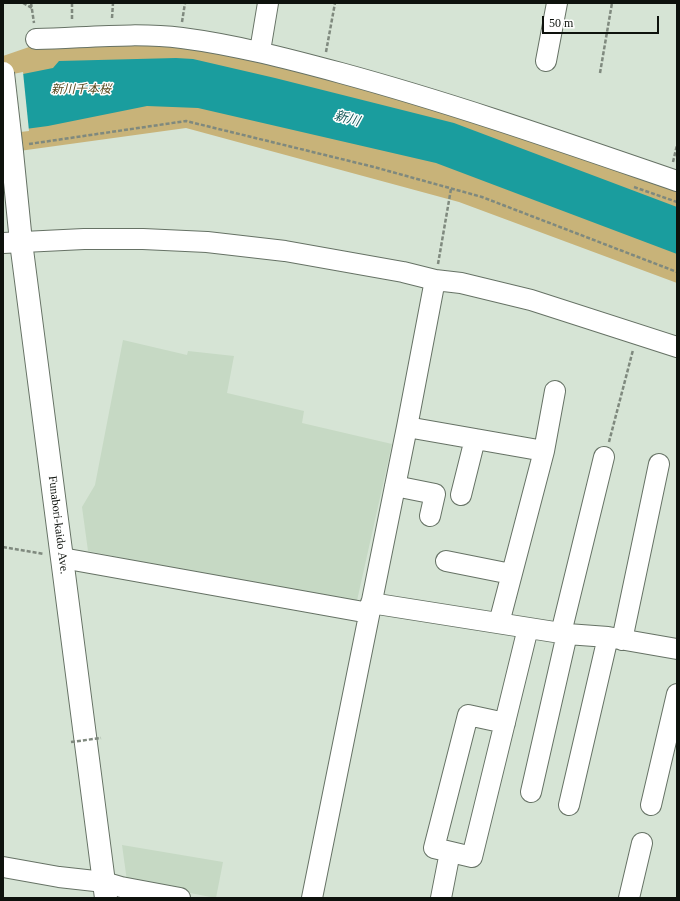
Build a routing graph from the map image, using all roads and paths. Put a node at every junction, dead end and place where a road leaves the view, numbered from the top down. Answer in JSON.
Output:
{"nodes":[{"id":1,"x":24,"y":3,"type":"edge"},
{"id":2,"x":268,"y":3,"type":"edge"},
{"id":3,"x":334,"y":3,"type":"edge"},
{"id":4,"x":557,"y":3,"type":"edge"},
{"id":5,"x":612,"y":3,"type":"edge"},
{"id":6,"x":32,"y":8,"type":"dead end"},
{"id":7,"x":36,"y":39,"type":"dead end"},
{"id":8,"x":260,"y":51,"type":"junction"},
{"id":9,"x":546,"y":61,"type":"dead end"},
{"id":10,"x":324,"y":68,"type":"junction"},
{"id":11,"x":3,"y":73,"type":"edge"},
{"id":12,"x":600,"y":73,"type":"dead end"},
{"id":13,"x":19,"y":148,"type":"junction"},
{"id":14,"x":677,"y":181,"type":"edge"},
{"id":15,"x":632,"y":186,"type":"dead end"},
{"id":16,"x":451,"y":189,"type":"junction"},
{"id":17,"x":677,"y":202,"type":"edge"},
{"id":18,"x":12,"y":243,"type":"edge"},
{"id":19,"x":677,"y":272,"type":"edge"},
{"id":20,"x":435,"y":280,"type":"junction"},
{"id":21,"x":637,"y":333,"type":"junction"},
{"id":22,"x":677,"y":347,"type":"edge"},
{"id":23,"x":555,"y":391,"type":"dead end"},
{"id":24,"x":407,"y":427,"type":"junction"},
{"id":25,"x":475,"y":439,"type":"junction"},
{"id":26,"x":544,"y":451,"type":"junction"},
{"id":27,"x":604,"y":458,"type":"joint"},
{"id":28,"x":659,"y":464,"type":"dead end"},
{"id":29,"x":395,"y":486,"type":"junction"},
{"id":30,"x":461,"y":495,"type":"dead end"},
{"id":31,"x":430,"y":516,"type":"dead end"},
{"id":32,"x":3,"y":546,"type":"edge"},
{"id":33,"x":62,"y":558,"type":"junction"},
{"id":34,"x":446,"y":561,"type":"dead end"},
{"id":35,"x":511,"y":574,"type":"junction"},
{"id":36,"x":370,"y":608,"type":"junction"},
{"id":37,"x":499,"y":623,"type":"junction"},
{"id":38,"x":528,"y":628,"type":"junction"},
{"id":39,"x":564,"y":634,"type":"junction"},
{"id":40,"x":615,"y":638,"type":"junction"},
{"id":41,"x":677,"y":649,"type":"edge"},
{"id":42,"x":677,"y":694,"type":"edge"},
{"id":43,"x":505,"y":723,"type":"junction"},
{"id":44,"x":101,"y":738,"type":"dead end"},
{"id":45,"x":71,"y":742,"type":"dead end"},
{"id":46,"x":531,"y":792,"type":"dead end"},
{"id":47,"x":569,"y":805,"type":"dead end"},
{"id":48,"x":650,"y":805,"type":"dead end"},
{"id":49,"x":642,"y":844,"type":"dead end"},
{"id":50,"x":450,"y":852,"type":"junction"},
{"id":51,"x":3,"y":867,"type":"edge"},
{"id":52,"x":105,"y":890,"type":"edge"},
{"id":53,"x":180,"y":898,"type":"edge"},
{"id":54,"x":312,"y":898,"type":"edge"},
{"id":55,"x":441,"y":898,"type":"edge"},
{"id":56,"x":629,"y":898,"type":"edge"}],
"edges":[{"from":1,"to":6,"type":"path"},
{"from":2,"to":8,"type":"street"},
{"from":3,"to":10,"type":"path"},
{"from":4,"to":9,"type":"street"},
{"from":5,"to":12,"type":"path"},
{"from":7,"to":8,"type":"street"},
{"from":8,"to":10,"type":"street"},
{"from":10,"to":14,"type":"street"},
{"from":11,"to":13,"type":"main road","name":"Funabori-kaido Ave.","bridge":true},
{"from":13,"to":16,"type":"path"},
{"from":13,"to":18,"type":"main road","name":"Funabori-kaido Ave."},
{"from":15,"to":17,"type":"path"},
{"from":16,"to":19,"type":"path"},
{"from":16,"to":20,"type":"path"},
{"from":18,"to":20,"type":"street"},
{"from":18,"to":33,"type":"main road","name":"Funabori-kaido Ave."},
{"from":20,"to":21,"type":"street"},
{"from":20,"to":24,"type":"street"},
{"from":21,"to":22,"type":"street"},
{"from":21,"to":27,"type":"path"},
{"from":23,"to":26,"type":"street"},
{"from":24,"to":25,"type":"street"},
{"from":24,"to":29,"type":"street"},
{"from":25,"to":26,"type":"street"},
{"from":25,"to":30,"type":"street"},
{"from":26,"to":35,"type":"street"},
{"from":27,"to":39,"type":"street"},
{"from":28,"to":40,"type":"street"},
{"from":29,"to":31,"type":"street"},
{"from":29,"to":36,"type":"street"},
{"from":32,"to":33,"type":"path"},
{"from":33,"to":36,"type":"street"},
{"from":33,"to":52,"type":"main road","name":"Funabori-kaido Ave."},
{"from":34,"to":35,"type":"street"},
{"from":35,"to":37,"type":"street"},
{"from":36,"to":37,"type":"street"},
{"from":36,"to":54,"type":"street"},
{"from":37,"to":38,"type":"street"},
{"from":38,"to":39,"type":"street"},
{"from":38,"to":43,"type":"street"},
{"from":39,"to":40,"type":"street"},
{"from":39,"to":46,"type":"street"},
{"from":40,"to":41,"type":"street"},
{"from":40,"to":47,"type":"street"},
{"from":42,"to":48,"type":"street"},
{"from":43,"to":50,"type":"street"},
{"from":43,"to":50,"type":"street"},
{"from":44,"to":45,"type":"path","bridge":true},
{"from":49,"to":56,"type":"street"},
{"from":50,"to":55,"type":"street"},
{"from":51,"to":52,"type":"street"},
{"from":52,"to":53,"type":"street"}]}
